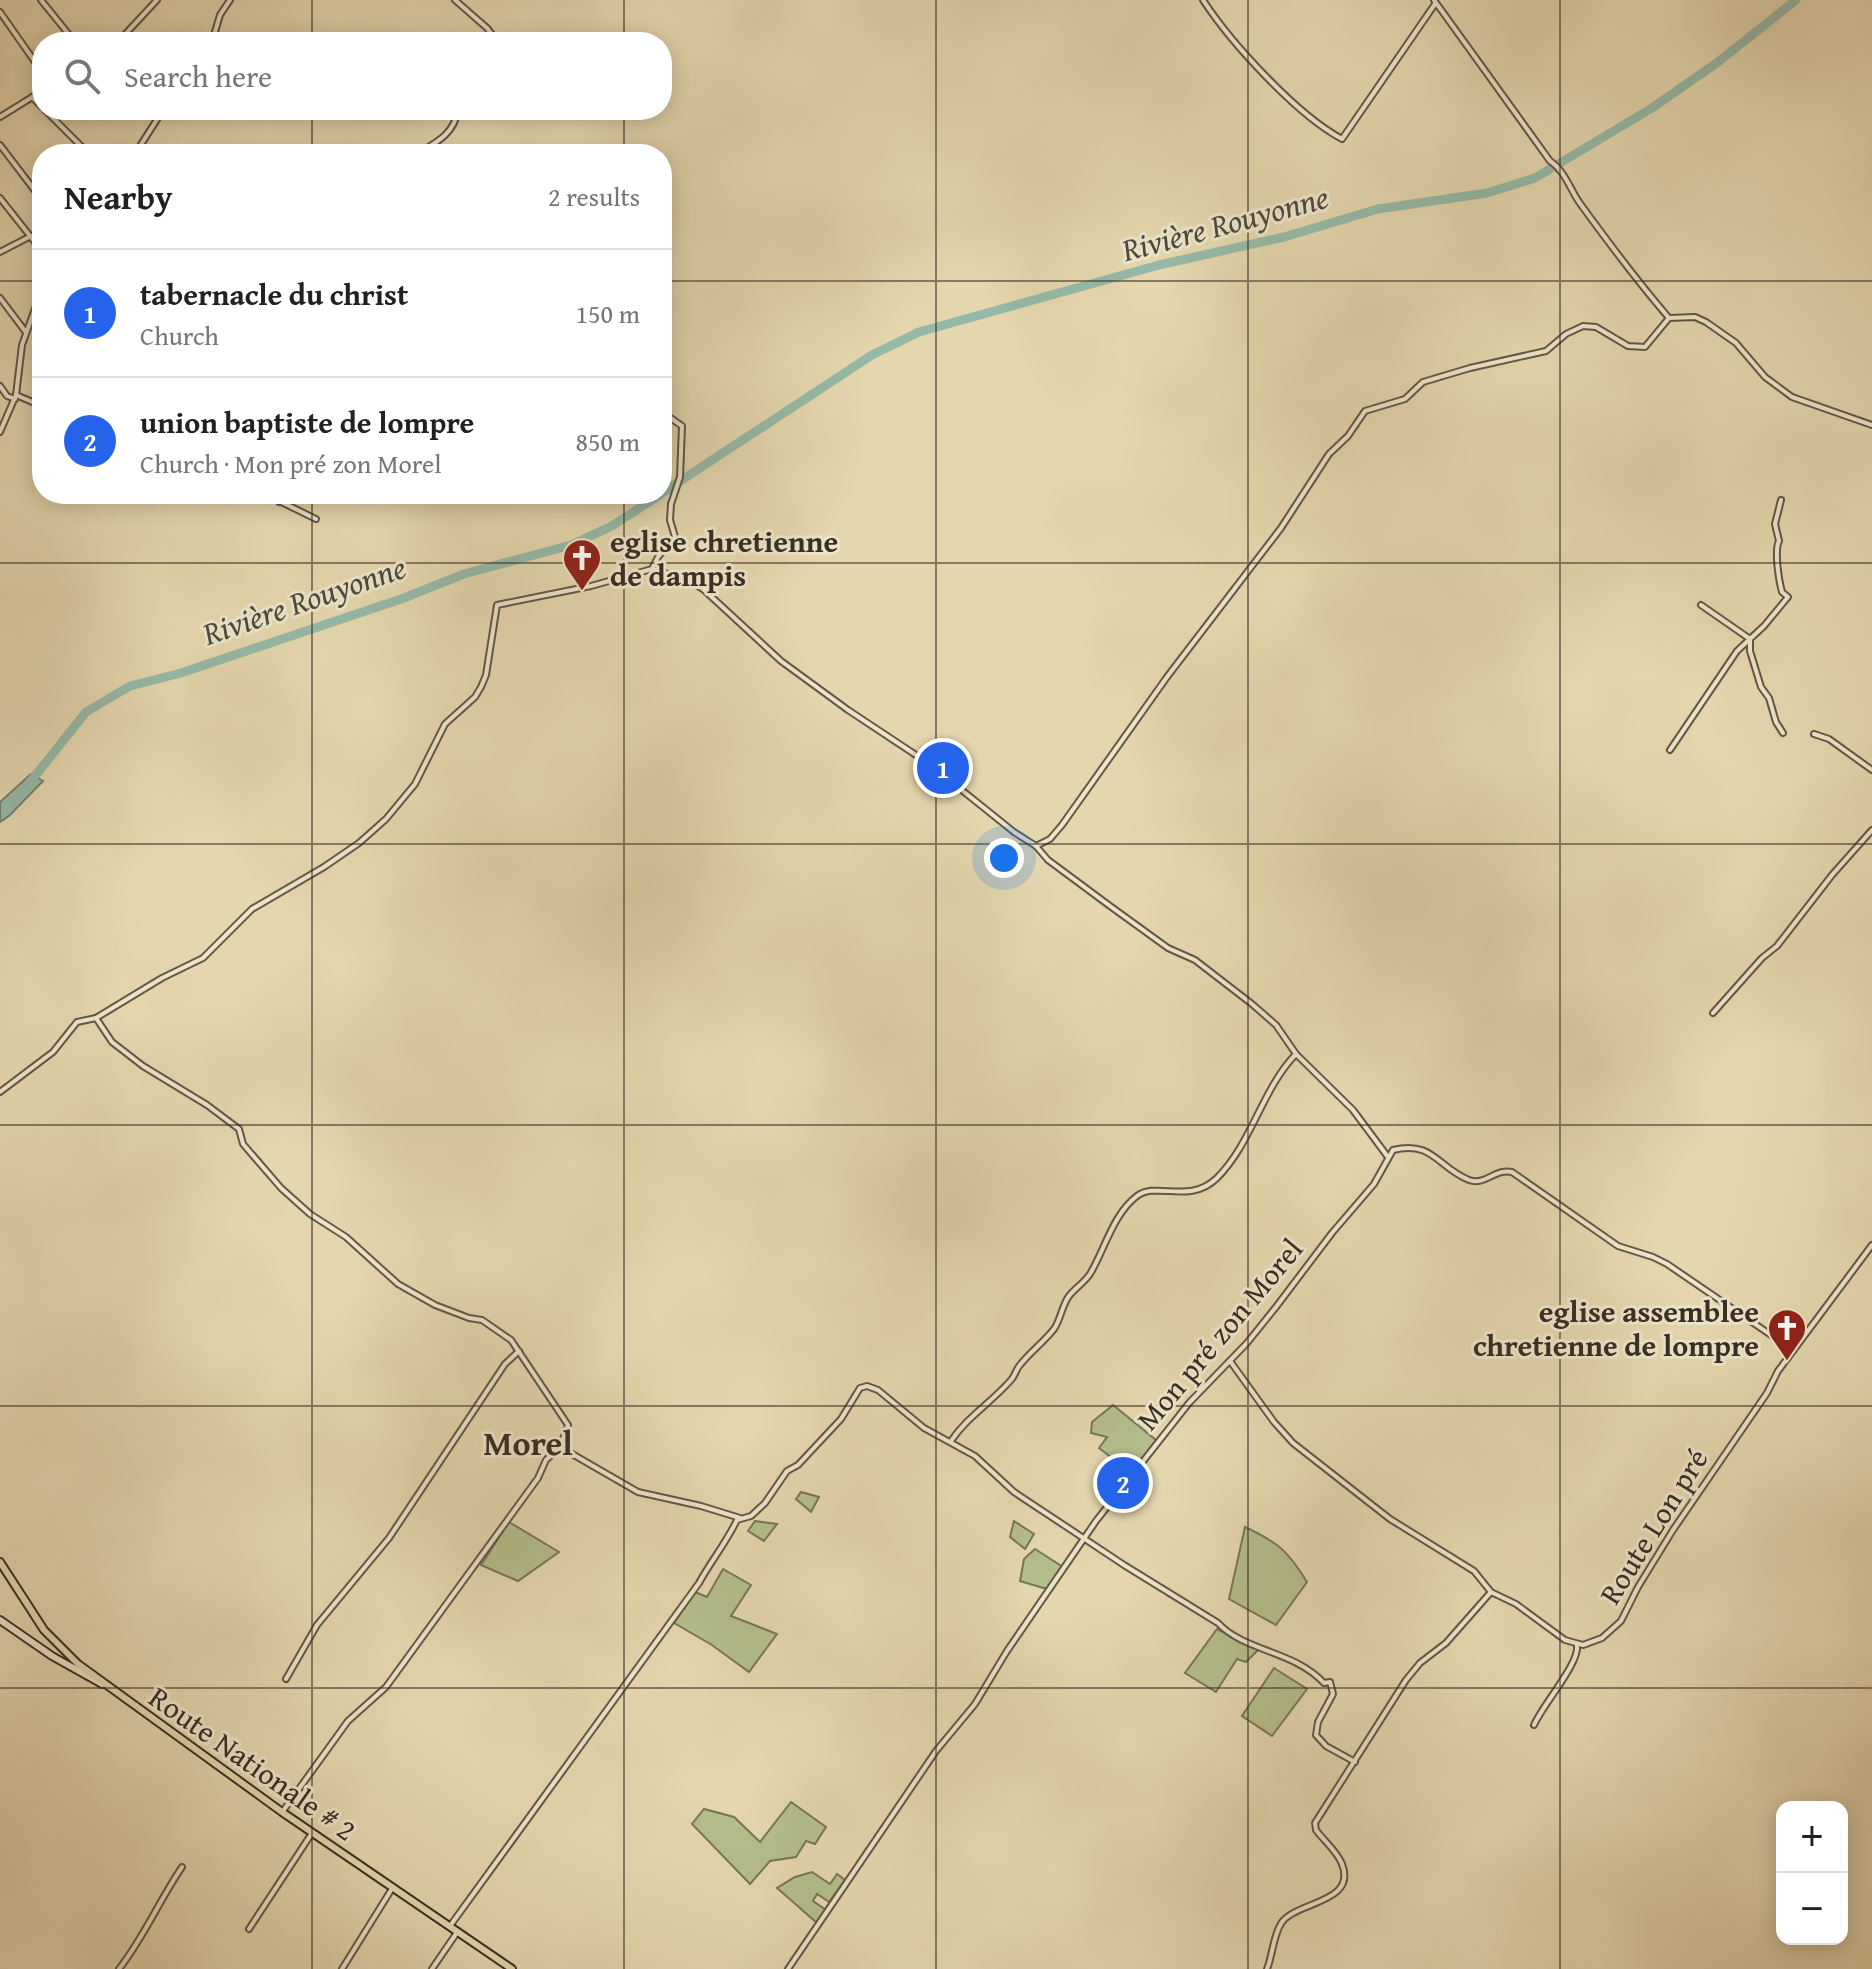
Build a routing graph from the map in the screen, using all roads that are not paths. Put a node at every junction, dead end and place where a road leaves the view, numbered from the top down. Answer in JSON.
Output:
{"nodes":[{"id":1,"x":41,"y":0,"type":"edge"},
{"id":2,"x":157,"y":0,"type":"edge"},
{"id":3,"x":230,"y":0,"type":"edge"},
{"id":4,"x":455,"y":0,"type":"edge"},
{"id":5,"x":1203,"y":0,"type":"edge"},
{"id":6,"x":1435,"y":2,"type":"edge"},
{"id":7,"x":0,"y":12,"type":"edge"},
{"id":8,"x":67,"y":32,"type":"edge"},
{"id":9,"x":127,"y":32,"type":"edge"},
{"id":10,"x":215,"y":32,"type":"edge"},
{"id":11,"x":490,"y":32,"type":"edge"},
{"id":12,"x":32,"y":58,"type":"edge"},
{"id":13,"x":32,"y":97,"type":"edge"},
{"id":14,"x":0,"y":117,"type":"edge"},
{"id":15,"x":54,"y":120,"type":"edge"},
{"id":16,"x":157,"y":120,"type":"edge"},
{"id":17,"x":456,"y":120,"type":"edge"},
{"id":18,"x":79,"y":144,"type":"edge"},
{"id":19,"x":141,"y":144,"type":"edge"},
{"id":20,"x":432,"y":144,"type":"edge"},
{"id":21,"x":0,"y":145,"type":"edge"},
{"id":22,"x":32,"y":187,"type":"edge"},
{"id":23,"x":0,"y":198,"type":"edge"},
{"id":24,"x":31,"y":236,"type":"joint"},
{"id":25,"x":0,"y":252,"type":"edge"},
{"id":26,"x":0,"y":298,"type":"edge"},
{"id":27,"x":32,"y":316,"type":"edge"},
{"id":28,"x":1669,"y":318,"type":"junction"},
{"id":29,"x":26,"y":332,"type":"junction"},
{"id":30,"x":0,"y":386,"type":"edge"},
{"id":31,"x":16,"y":397,"type":"junction"},
{"id":32,"x":32,"y":403,"type":"edge"},
{"id":33,"x":672,"y":419,"type":"edge"},
{"id":34,"x":1872,"y":425,"type":"edge"},
{"id":35,"x":0,"y":432,"type":"edge"},
{"id":36,"x":1781,"y":500,"type":"dead end"},
{"id":37,"x":672,"y":501,"type":"edge"},
{"id":38,"x":283,"y":504,"type":"edge"},
{"id":39,"x":671,"y":504,"type":"edge"},
{"id":40,"x":316,"y":519,"type":"dead end"},
{"id":41,"x":652,"y":569,"type":"junction"},
{"id":42,"x":1701,"y":605,"type":"dead end"},
{"id":43,"x":1750,"y":639,"type":"junction"},
{"id":44,"x":1783,"y":733,"type":"dead end"},
{"id":45,"x":1814,"y":734,"type":"dead end"},
{"id":46,"x":1670,"y":750,"type":"dead end"},
{"id":47,"x":1872,"y":770,"type":"edge"},
{"id":48,"x":1872,"y":830,"type":"edge"},
{"id":49,"x":1036,"y":846,"type":"junction"},
{"id":50,"x":1713,"y":1013,"type":"dead end"},
{"id":51,"x":96,"y":1018,"type":"junction"},
{"id":52,"x":1296,"y":1054,"type":"junction"},
{"id":53,"x":0,"y":1092,"type":"edge"},
{"id":54,"x":1388,"y":1157,"type":"junction"},
{"id":55,"x":1872,"y":1245,"type":"edge"},
{"id":56,"x":1793,"y":1350,"type":"junction"},
{"id":57,"x":519,"y":1351,"type":"junction"},
{"id":58,"x":1230,"y":1361,"type":"junction"},
{"id":59,"x":951,"y":1441,"type":"junction"},
{"id":60,"x":560,"y":1447,"type":"junction"},
{"id":61,"x":742,"y":1519,"type":"junction"},
{"id":62,"x":1084,"y":1537,"type":"junction"},
{"id":63,"x":0,"y":1562,"type":"edge"},
{"id":64,"x":1491,"y":1592,"type":"junction"},
{"id":65,"x":0,"y":1620,"type":"edge"},
{"id":66,"x":1577,"y":1645,"type":"junction"},
{"id":67,"x":286,"y":1679,"type":"dead end"},
{"id":68,"x":106,"y":1686,"type":"junction"},
{"id":69,"x":1534,"y":1725,"type":"dead end"},
{"id":70,"x":1355,"y":1762,"type":"junction"},
{"id":71,"x":282,"y":1812,"type":"junction"},
{"id":72,"x":312,"y":1833,"type":"junction"},
{"id":73,"x":182,"y":1867,"type":"dead end"},
{"id":74,"x":393,"y":1887,"type":"junction"},
{"id":75,"x":450,"y":1926,"type":"junction"},
{"id":76,"x":249,"y":1929,"type":"dead end"},
{"id":77,"x":458,"y":1931,"type":"junction"},
{"id":78,"x":119,"y":1969,"type":"edge"},
{"id":79,"x":342,"y":1969,"type":"edge"},
{"id":80,"x":432,"y":1969,"type":"edge"},
{"id":81,"x":512,"y":1969,"type":"edge"},
{"id":82,"x":788,"y":1969,"type":"edge"},
{"id":83,"x":1267,"y":1969,"type":"edge"}],
"edges":[{"from":1,"to":8,"type":"street"},
{"from":2,"to":9,"type":"street"},
{"from":3,"to":10,"type":"street"},
{"from":4,"to":11,"type":"street"},
{"from":5,"to":6,"type":"street"},
{"from":6,"to":28,"type":"street"},
{"from":7,"to":12,"type":"street"},
{"from":13,"to":14,"type":"street"},
{"from":15,"to":18,"type":"street"},
{"from":16,"to":19,"type":"street"},
{"from":17,"to":20,"type":"street"},
{"from":21,"to":22,"type":"street"},
{"from":23,"to":24,"type":"street"},
{"from":24,"to":25,"type":"street"},
{"from":26,"to":29,"type":"street"},
{"from":27,"to":29,"type":"street"},
{"from":28,"to":34,"type":"street"},
{"from":28,"to":49,"type":"street"},
{"from":29,"to":31,"type":"street"},
{"from":30,"to":31,"type":"street"},
{"from":31,"to":32,"type":"street"},
{"from":31,"to":35,"type":"street"},
{"from":33,"to":37,"type":"street"},
{"from":36,"to":43,"type":"street"},
{"from":38,"to":40,"type":"street"},
{"from":39,"to":41,"type":"street"},
{"from":41,"to":49,"type":"street"},
{"from":41,"to":51,"type":"street"},
{"from":42,"to":43,"type":"street"},
{"from":43,"to":44,"type":"street"},
{"from":43,"to":46,"type":"street"},
{"from":45,"to":47,"type":"street"},
{"from":48,"to":50,"type":"street"},
{"from":49,"to":52,"type":"street"},
{"from":51,"to":53,"type":"street"},
{"from":51,"to":57,"type":"street"},
{"from":52,"to":54,"type":"street"},
{"from":52,"to":59,"type":"street"},
{"from":54,"to":56,"type":"street"},
{"from":54,"to":58,"type":"street","name":"Mon pré zon Morel"},
{"from":55,"to":56,"type":"street","name":"Route Lon pré"},
{"from":56,"to":66,"type":"street","name":"Route Lon pré"},
{"from":57,"to":60,"type":"street"},
{"from":57,"to":67,"type":"street"},
{"from":58,"to":62,"type":"street","name":"Mon pré zon Morel"},
{"from":58,"to":64,"type":"street"},
{"from":59,"to":61,"type":"street"},
{"from":59,"to":62,"type":"street"},
{"from":60,"to":61,"type":"street"},
{"from":60,"to":71,"type":"street"},
{"from":61,"to":75,"type":"street"},
{"from":62,"to":70,"type":"street"},
{"from":62,"to":82,"type":"street","name":"Mon pré zon Morel"},
{"from":63,"to":68,"type":"main road","name":"Route Nationale # 2"},
{"from":64,"to":66,"type":"street"},
{"from":64,"to":70,"type":"street"},
{"from":65,"to":68,"type":"main road"},
{"from":66,"to":69,"type":"street"},
{"from":68,"to":71,"type":"main road","name":"Route Nationale # 2"},
{"from":70,"to":83,"type":"street"},
{"from":71,"to":72,"type":"main road","name":"Route Nationale # 2"},
{"from":72,"to":74,"type":"main road","name":"Route Nationale # 2"},
{"from":72,"to":76,"type":"street"},
{"from":73,"to":78,"type":"street"},
{"from":74,"to":75,"type":"main road","name":"Route Nationale # 2"},
{"from":74,"to":79,"type":"street"},
{"from":75,"to":77,"type":"main road","name":"Route Nationale # 2"},
{"from":77,"to":80,"type":"street"},
{"from":77,"to":81,"type":"main road","name":"Route Nationale # 2"}]}
